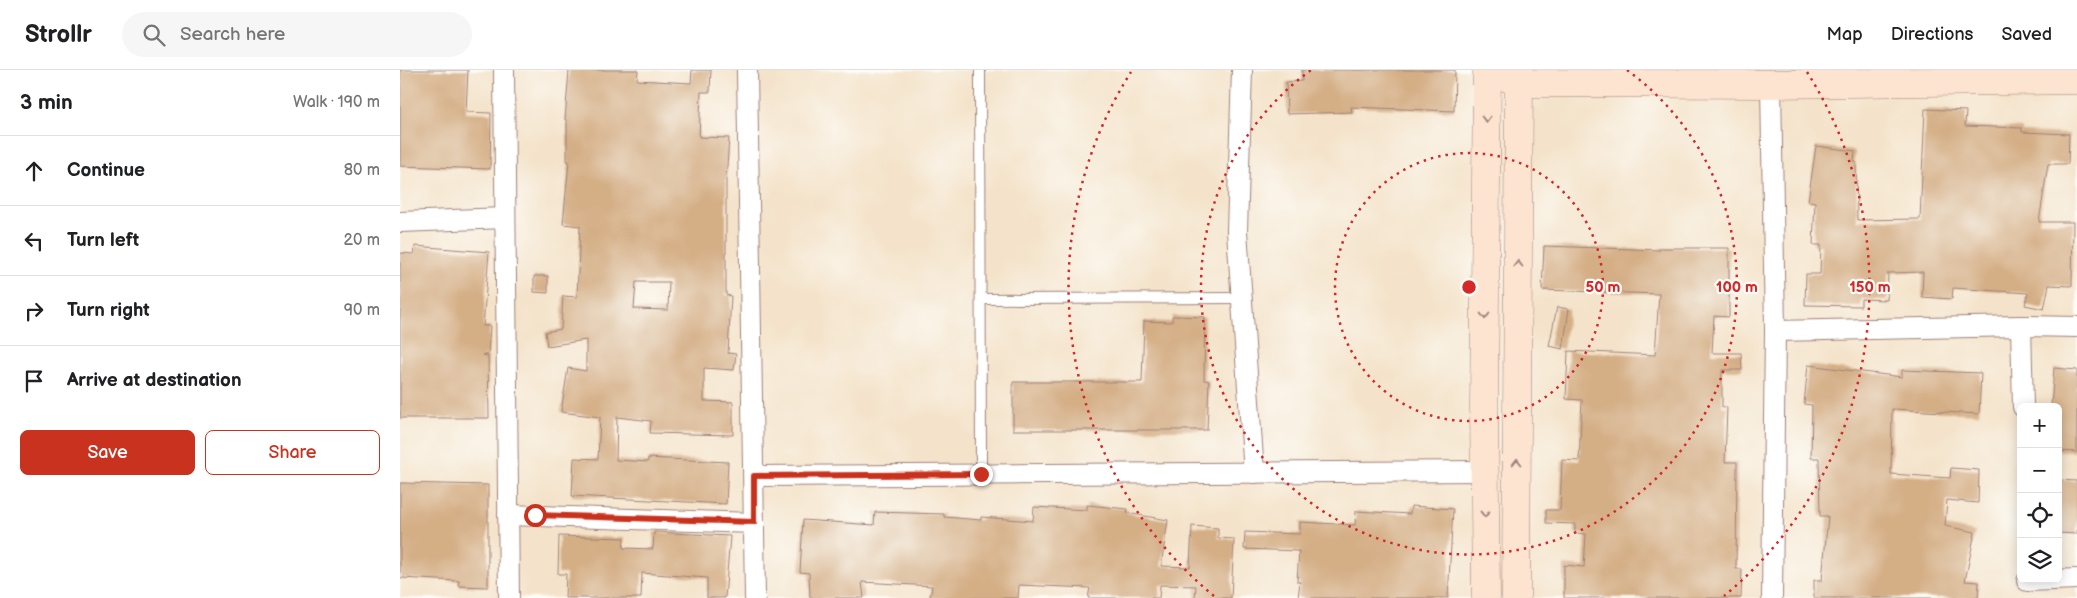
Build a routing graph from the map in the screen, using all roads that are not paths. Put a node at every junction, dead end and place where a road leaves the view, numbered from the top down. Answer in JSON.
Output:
{"nodes":[{"id":1,"x":504,"y":70,"type":"edge"},
{"id":2,"x":747,"y":70,"type":"edge"},
{"id":3,"x":980,"y":70,"type":"edge"},
{"id":4,"x":1242,"y":70,"type":"edge"},
{"id":5,"x":1488,"y":70,"type":"edge"},
{"id":6,"x":2077,"y":75,"type":"edge"},
{"id":7,"x":1519,"y":77,"type":"edge"},
{"id":8,"x":2048,"y":80,"type":"junction"},
{"id":9,"x":2077,"y":80,"type":"edge"},
{"id":10,"x":1771,"y":84,"type":"junction"},
{"id":11,"x":505,"y":218,"type":"junction"},
{"id":12,"x":400,"y":222,"type":"edge"},
{"id":13,"x":1242,"y":298,"type":"junction"},
{"id":14,"x":981,"y":299,"type":"junction"},
{"id":15,"x":2021,"y":326,"type":"junction"},
{"id":16,"x":2077,"y":327,"type":"edge"},
{"id":17,"x":1776,"y":331,"type":"junction"},
{"id":18,"x":2023,"y":403,"type":"edge"},
{"id":19,"x":1484,"y":471,"type":"junction"},
{"id":20,"x":1254,"y":473,"type":"junction"},
{"id":21,"x":981,"y":474,"type":"junction"},
{"id":22,"x":754,"y":476,"type":"junction"},
{"id":23,"x":508,"y":515,"type":"junction"},
{"id":24,"x":754,"y":522,"type":"junction"},
{"id":25,"x":2077,"y":580,"type":"edge"},
{"id":26,"x":2027,"y":586,"type":"edge"},
{"id":27,"x":509,"y":598,"type":"edge"},
{"id":28,"x":755,"y":598,"type":"edge"},
{"id":29,"x":1486,"y":598,"type":"edge"},
{"id":30,"x":1516,"y":598,"type":"edge"},
{"id":31,"x":1772,"y":598,"type":"edge"}],
"edges":[{"from":1,"to":11,"type":"street"},
{"from":2,"to":22,"type":"street"},
{"from":3,"to":14,"type":"lane"},
{"from":4,"to":13,"type":"street"},
{"from":5,"to":7,"type":"street"},
{"from":5,"to":19,"type":"street","one_way":true},
{"from":6,"to":8,"type":"street"},
{"from":7,"to":10,"type":"street"},
{"from":30,"to":7,"type":"street","one_way":true},
{"from":8,"to":9,"type":"street"},
{"from":8,"to":10,"type":"street"},
{"from":10,"to":17,"type":"street"},
{"from":11,"to":12,"type":"street"},
{"from":11,"to":23,"type":"street"},
{"from":13,"to":14,"type":"lane"},
{"from":13,"to":20,"type":"street"},
{"from":14,"to":21,"type":"lane"},
{"from":15,"to":16,"type":"street"},
{"from":15,"to":17,"type":"street"},
{"from":15,"to":18,"type":"street"},
{"from":17,"to":31,"type":"street"},
{"from":19,"to":20,"type":"street"},
{"from":19,"to":29,"type":"street","one_way":true},
{"from":20,"to":21,"type":"street"},
{"from":21,"to":22,"type":"street"},
{"from":22,"to":24,"type":"street"},
{"from":23,"to":24,"type":"street"},
{"from":23,"to":27,"type":"street"},
{"from":24,"to":28,"type":"street"},
{"from":25,"to":26,"type":"street"}]}
